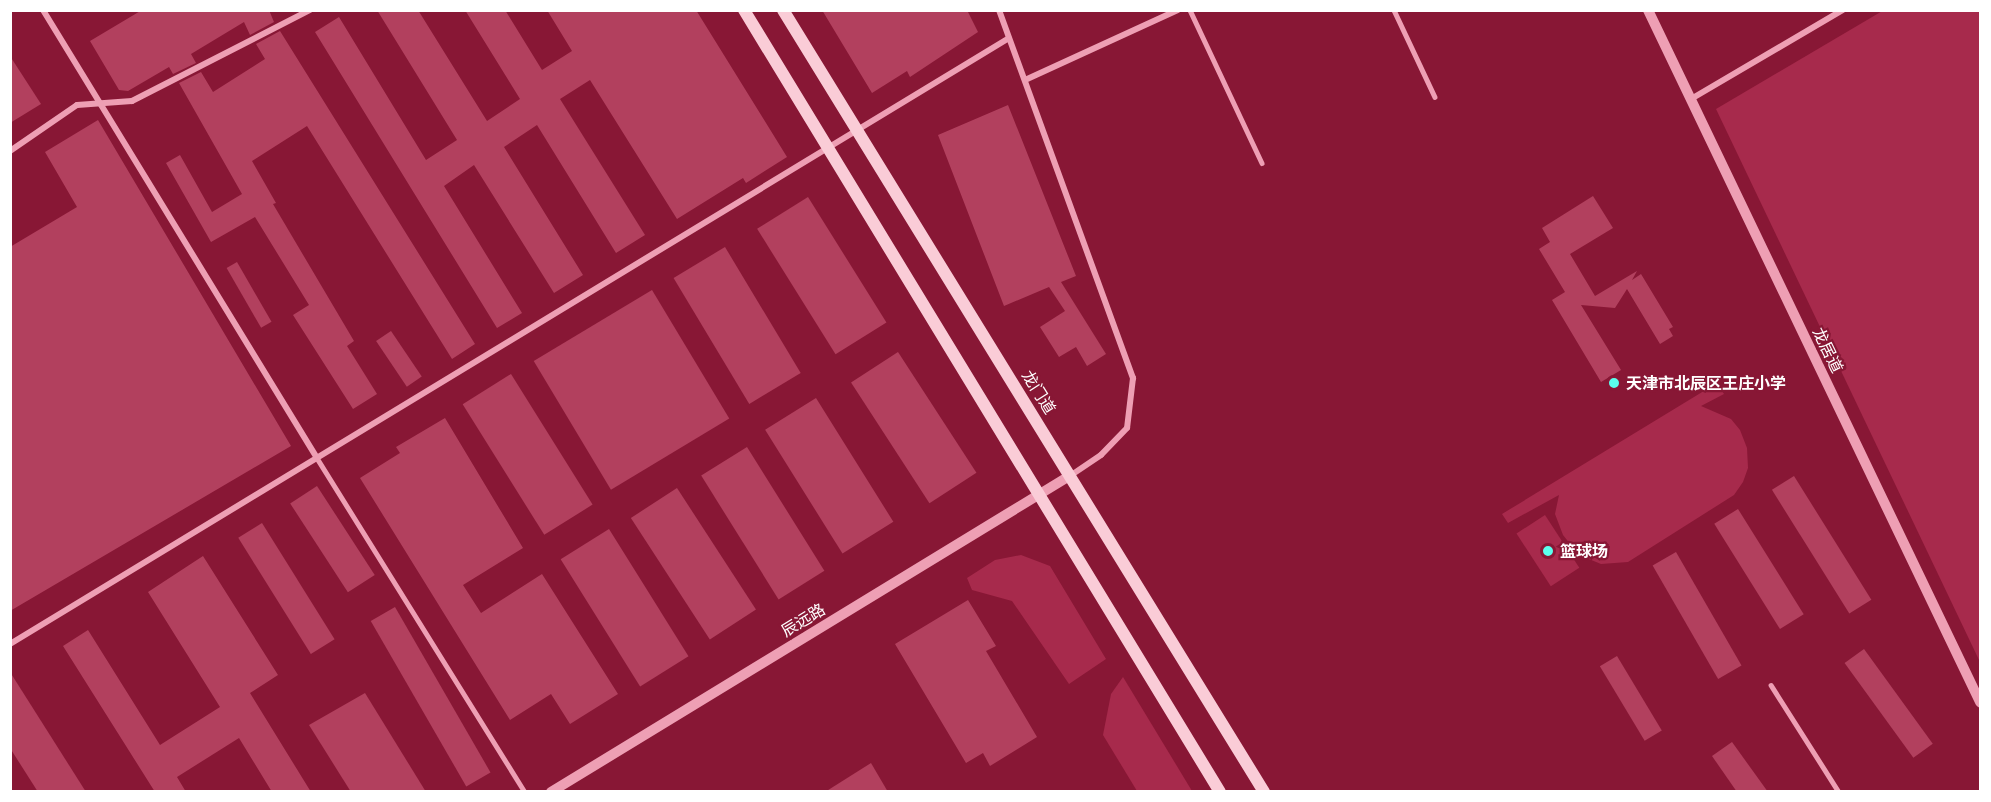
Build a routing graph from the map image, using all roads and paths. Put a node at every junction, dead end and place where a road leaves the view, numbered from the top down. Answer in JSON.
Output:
{"nodes":[{"id":1,"x":44,"y":10,"type":"edge"},
{"id":2,"x":310,"y":10,"type":"edge"},
{"id":3,"x":744,"y":10,"type":"edge"},
{"id":4,"x":783,"y":10,"type":"edge"},
{"id":5,"x":999,"y":10,"type":"edge"},
{"id":6,"x":1178,"y":10,"type":"edge"},
{"id":7,"x":1190,"y":10,"type":"edge"},
{"id":8,"x":1394,"y":10,"type":"edge"},
{"id":9,"x":1648,"y":10,"type":"edge"},
{"id":10,"x":1844,"y":10,"type":"edge"},
{"id":11,"x":1009,"y":38,"type":"junction"},
{"id":12,"x":1025,"y":81,"type":"junction"},
{"id":13,"x":1435,"y":97,"type":"dead end"},
{"id":14,"x":1691,"y":99,"type":"junction"},
{"id":15,"x":103,"y":104,"type":"junction"},
{"id":16,"x":858,"y":132,"type":"junction"},
{"id":17,"x":828,"y":149,"type":"junction"},
{"id":18,"x":10,"y":151,"type":"edge"},
{"id":19,"x":1262,"y":163,"type":"dead end"},
{"id":20,"x":316,"y":458,"type":"junction"},
{"id":21,"x":1071,"y":475,"type":"junction"},
{"id":22,"x":1039,"y":494,"type":"junction"},
{"id":23,"x":10,"y":644,"type":"edge"},
{"id":24,"x":1771,"y":685,"type":"dead end"},
{"id":25,"x":1980,"y":702,"type":"edge"},
{"id":26,"x":525,"y":792,"type":"edge"},
{"id":27,"x":551,"y":792,"type":"edge"},
{"id":28,"x":1220,"y":792,"type":"edge"},
{"id":29,"x":1264,"y":792,"type":"edge"},
{"id":30,"x":1839,"y":792,"type":"edge"}],
"edges":[{"from":1,"to":15,"type":"street"},
{"from":2,"to":15,"type":"street"},
{"from":3,"to":17,"type":"main road"},
{"from":4,"to":16,"type":"main road","name":"龙门道"},
{"from":5,"to":11,"type":"street"},
{"from":6,"to":12,"type":"street"},
{"from":7,"to":19,"type":"lane"},
{"from":8,"to":13,"type":"lane"},
{"from":9,"to":14,"type":"street","name":"龙居道"},
{"from":10,"to":14,"type":"street"},
{"from":11,"to":12,"type":"street"},
{"from":11,"to":16,"type":"street"},
{"from":12,"to":21,"type":"street"},
{"from":14,"to":25,"type":"street","name":"龙居道"},
{"from":15,"to":18,"type":"street"},
{"from":15,"to":20,"type":"street"},
{"from":16,"to":17,"type":"street"},
{"from":16,"to":21,"type":"main road","name":"龙门道"},
{"from":17,"to":20,"type":"street"},
{"from":17,"to":22,"type":"main road"},
{"from":20,"to":23,"type":"street"},
{"from":20,"to":26,"type":"lane"},
{"from":21,"to":22,"type":"street","name":"辰远路"},
{"from":21,"to":29,"type":"main road","name":"龙门道"},
{"from":22,"to":27,"type":"street","name":"辰远路"},
{"from":22,"to":28,"type":"main road"},
{"from":24,"to":30,"type":"lane"}]}
